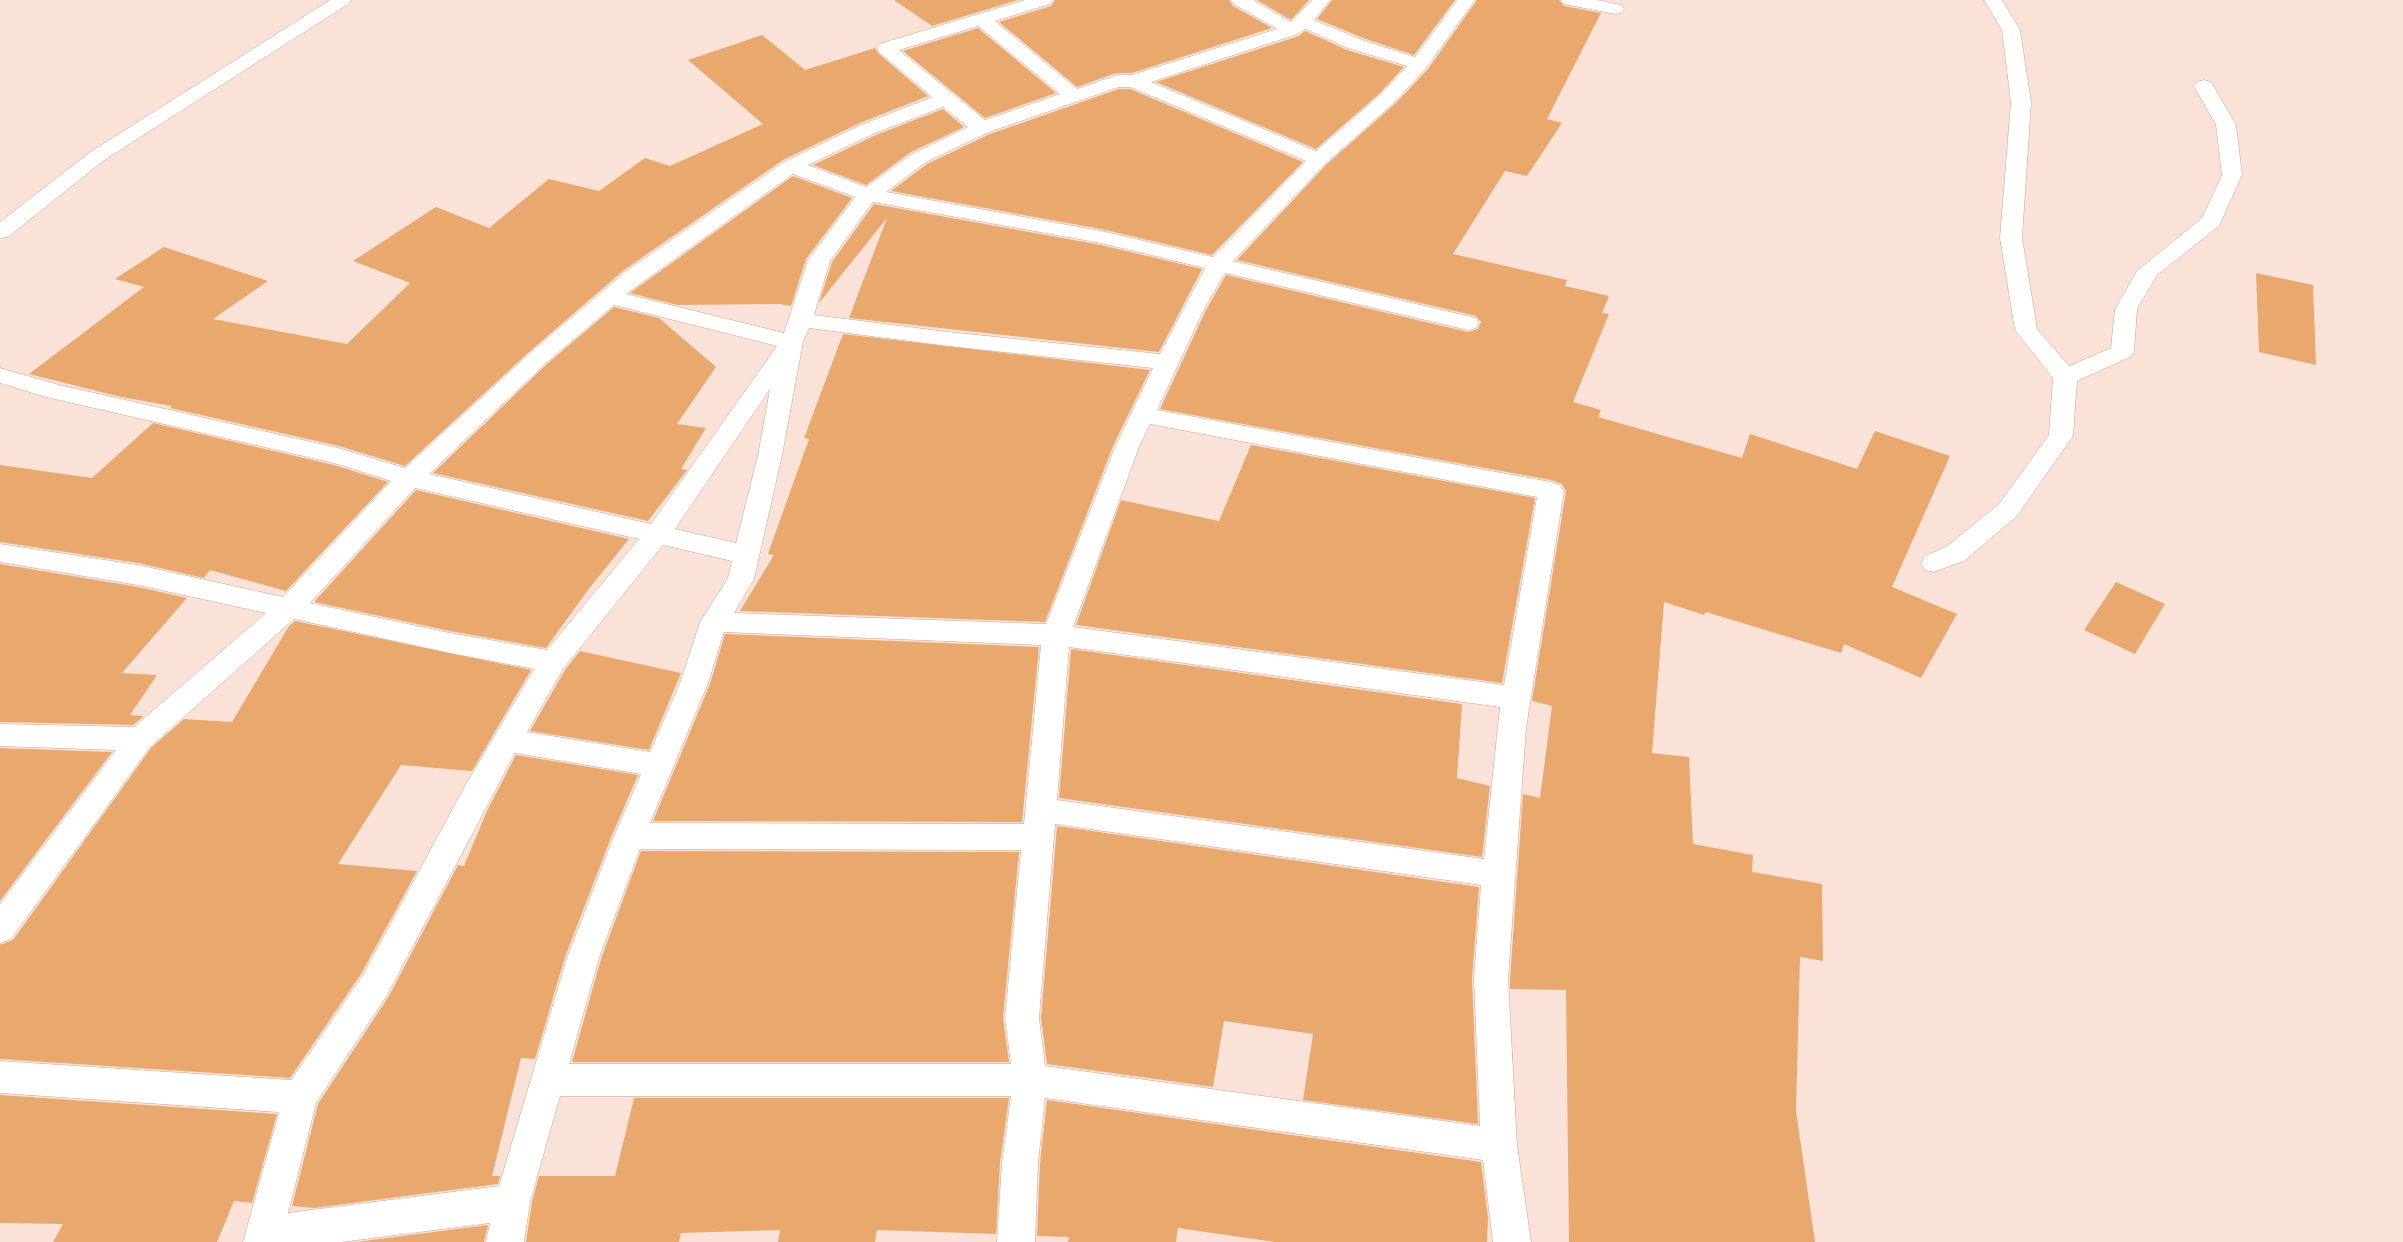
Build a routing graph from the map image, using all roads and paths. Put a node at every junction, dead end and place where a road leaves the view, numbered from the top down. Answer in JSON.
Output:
{"nodes":[{"id":1,"x":342,"y":0,"type":"edge"},
{"id":2,"x":1044,"y":0,"type":"edge"},
{"id":3,"x":1240,"y":0,"type":"edge"},
{"id":4,"x":1321,"y":0,"type":"edge"},
{"id":5,"x":1466,"y":0,"type":"edge"},
{"id":6,"x":1570,"y":0,"type":"edge"},
{"id":7,"x":1993,"y":0,"type":"edge"},
{"id":8,"x":1615,"y":9,"type":"dead end"},
{"id":9,"x":980,"y":18,"type":"junction"},
{"id":10,"x":1298,"y":26,"type":"junction"},
{"id":11,"x":1420,"y":64,"type":"junction"},
{"id":12,"x":1133,"y":81,"type":"junction"},
{"id":13,"x":2204,"y":86,"type":"dead end"},
{"id":14,"x":1074,"y":96,"type":"junction"},
{"id":15,"x":945,"y":99,"type":"junction"},
{"id":16,"x":982,"y":128,"type":"junction"},
{"id":17,"x":1319,"y":159,"type":"junction"},
{"id":18,"x":791,"y":166,"type":"junction"},
{"id":19,"x":868,"y":195,"type":"junction"},
{"id":20,"x":0,"y":232,"type":"edge"},
{"id":21,"x":1219,"y":263,"type":"junction"},
{"id":22,"x":610,"y":297,"type":"junction"},
{"id":23,"x":1468,"y":323,"type":"dead end"},
{"id":24,"x":796,"y":331,"type":"junction"},
{"id":25,"x":1168,"y":362,"type":"junction"},
{"id":26,"x":0,"y":375,"type":"edge"},
{"id":27,"x":2065,"y":377,"type":"junction"},
{"id":28,"x":1142,"y":415,"type":"junction"},
{"id":29,"x":409,"y":478,"type":"junction"},
{"id":30,"x":658,"y":535,"type":"junction"},
{"id":31,"x":0,"y":553,"type":"edge"},
{"id":32,"x":747,"y":555,"type":"junction"},
{"id":33,"x":1934,"y":563,"type":"dead end"},
{"id":34,"x":290,"y":607,"type":"junction"},
{"id":35,"x":714,"y":622,"type":"junction"},
{"id":36,"x":1056,"y":635,"type":"junction"},
{"id":37,"x":553,"y":662,"type":"junction"},
{"id":38,"x":1516,"y":698,"type":"junction"},
{"id":39,"x":0,"y":735,"type":"edge"},
{"id":40,"x":140,"y":739,"type":"junction"},
{"id":41,"x":509,"y":741,"type":"junction"},
{"id":42,"x":659,"y":765,"type":"junction"},
{"id":43,"x":1040,"y":824,"type":"junction"},
{"id":44,"x":629,"y":836,"type":"junction"},
{"id":45,"x":1498,"y":874,"type":"junction"},
{"id":46,"x":2,"y":925,"type":"edge"},
{"id":47,"x":0,"y":1077,"type":"edge"},
{"id":48,"x":548,"y":1080,"type":"junction"},
{"id":49,"x":1030,"y":1080,"type":"junction"},
{"id":50,"x":300,"y":1097,"type":"junction"},
{"id":51,"x":1499,"y":1145,"type":"junction"},
{"id":52,"x":512,"y":1202,"type":"junction"},
{"id":53,"x":263,"y":1238,"type":"edge"},
{"id":54,"x":505,"y":1242,"type":"edge"},
{"id":55,"x":1016,"y":1242,"type":"edge"},
{"id":56,"x":1512,"y":1242,"type":"edge"}],
"edges":[{"from":1,"to":20,"type":"street"},
{"from":2,"to":9,"type":"street"},
{"from":3,"to":10,"type":"street"},
{"from":4,"to":10,"type":"street"},
{"from":5,"to":11,"type":"street"},
{"from":6,"to":8,"type":"street"},
{"from":7,"to":27,"type":"street"},
{"from":9,"to":14,"type":"street"},
{"from":9,"to":15,"type":"street"},
{"from":10,"to":11,"type":"street"},
{"from":10,"to":12,"type":"street"},
{"from":11,"to":17,"type":"street"},
{"from":12,"to":14,"type":"street"},
{"from":12,"to":17,"type":"street"},
{"from":13,"to":27,"type":"street"},
{"from":14,"to":16,"type":"street"},
{"from":15,"to":16,"type":"street"},
{"from":15,"to":18,"type":"street"},
{"from":16,"to":19,"type":"street"},
{"from":17,"to":21,"type":"street"},
{"from":18,"to":19,"type":"street"},
{"from":18,"to":22,"type":"street"},
{"from":19,"to":21,"type":"street"},
{"from":19,"to":24,"type":"street"},
{"from":21,"to":23,"type":"street"},
{"from":21,"to":25,"type":"street"},
{"from":22,"to":24,"type":"street"},
{"from":22,"to":29,"type":"street"},
{"from":24,"to":25,"type":"street"},
{"from":24,"to":30,"type":"street"},
{"from":24,"to":32,"type":"street"},
{"from":25,"to":28,"type":"street"},
{"from":26,"to":29,"type":"street"},
{"from":27,"to":33,"type":"street"},
{"from":28,"to":36,"type":"street"},
{"from":28,"to":38,"type":"street"},
{"from":29,"to":30,"type":"street"},
{"from":29,"to":34,"type":"street"},
{"from":30,"to":32,"type":"street"},
{"from":30,"to":37,"type":"street"},
{"from":31,"to":34,"type":"street"},
{"from":32,"to":35,"type":"street"},
{"from":34,"to":37,"type":"street"},
{"from":34,"to":40,"type":"street"},
{"from":35,"to":36,"type":"street"},
{"from":35,"to":42,"type":"street"},
{"from":36,"to":38,"type":"street"},
{"from":36,"to":43,"type":"street"},
{"from":37,"to":41,"type":"street"},
{"from":38,"to":45,"type":"street"},
{"from":39,"to":40,"type":"street"},
{"from":40,"to":46,"type":"street"},
{"from":41,"to":42,"type":"street"},
{"from":41,"to":50,"type":"street"},
{"from":42,"to":44,"type":"street"},
{"from":43,"to":44,"type":"street"},
{"from":43,"to":45,"type":"street"},
{"from":43,"to":49,"type":"street"},
{"from":44,"to":48,"type":"street"},
{"from":45,"to":51,"type":"street"},
{"from":47,"to":50,"type":"street"},
{"from":48,"to":49,"type":"street"},
{"from":48,"to":52,"type":"street"},
{"from":49,"to":51,"type":"street"},
{"from":49,"to":55,"type":"street"},
{"from":50,"to":53,"type":"street"},
{"from":51,"to":56,"type":"street"},
{"from":52,"to":53,"type":"street"},
{"from":52,"to":54,"type":"street"}]}
